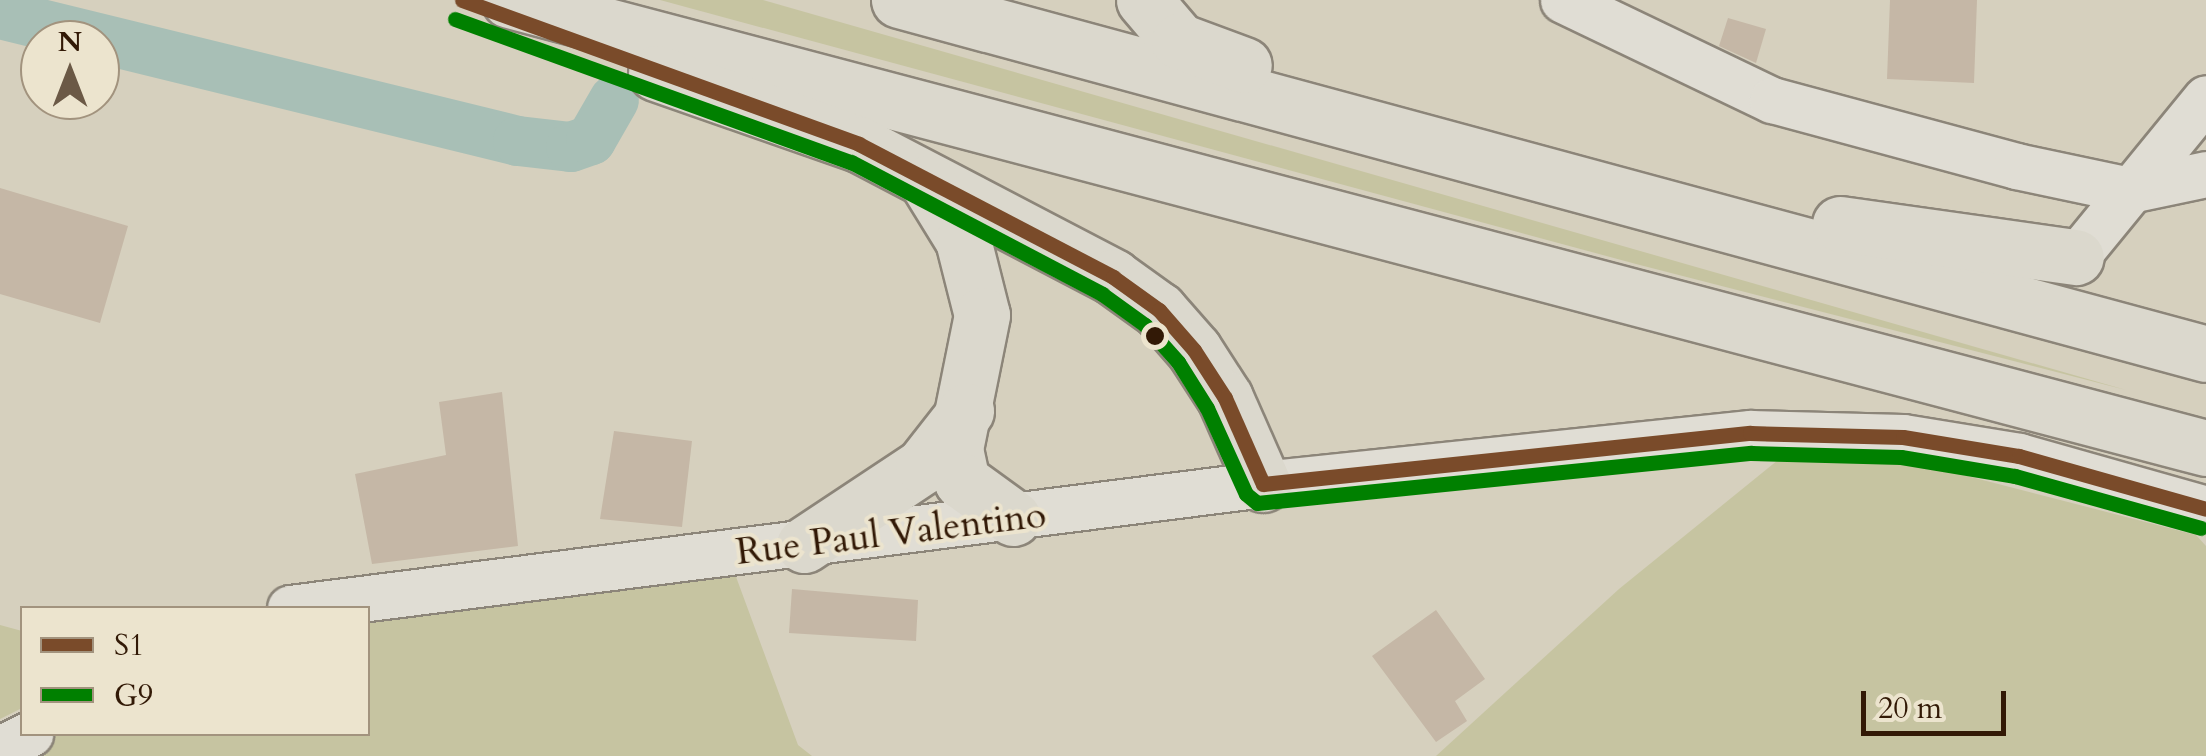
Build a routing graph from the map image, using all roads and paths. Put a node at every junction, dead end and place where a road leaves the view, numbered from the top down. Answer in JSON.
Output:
{"nodes":[{"id":1,"x":462,"y":0,"type":"edge"},
{"id":2,"x":509,"y":0,"type":"edge"},
{"id":3,"x":1144,"y":0,"type":"edge"},
{"id":4,"x":1563,"y":0,"type":"edge"},
{"id":5,"x":913,"y":1,"type":"edge"},
{"id":6,"x":2206,"y":98,"type":"edge"},
{"id":7,"x":1380,"y":133,"type":"junction"},
{"id":8,"x":2206,"y":174,"type":"edge"},
{"id":9,"x":1550,"y":179,"type":"junction"},
{"id":10,"x":928,"y":182,"type":"junction"},
{"id":11,"x":2130,"y":190,"type":"junction"},
{"id":12,"x":2076,"y":256,"type":"joint"},
{"id":13,"x":2206,"y":354,"type":"edge"},
{"id":14,"x":966,"y":411,"type":"junction"},
{"id":15,"x":2206,"y":448,"type":"edge"},
{"id":16,"x":1263,"y":484,"type":"junction"},
{"id":17,"x":2206,"y":508,"type":"edge"},
{"id":18,"x":1013,"y":518,"type":"junction"},
{"id":19,"x":804,"y":545,"type":"junction"},
{"id":20,"x":306,"y":606,"type":"edge"},
{"id":21,"x":26,"y":736,"type":"edge"},
{"id":22,"x":0,"y":748,"type":"edge"}],
"edges":[{"from":1,"to":10,"type":"highway"},
{"from":2,"to":15,"type":"highway"},
{"from":3,"to":7,"type":"highway"},
{"from":4,"to":11,"type":"street"},
{"from":5,"to":7,"type":"highway"},
{"from":6,"to":11,"type":"street"},
{"from":7,"to":9,"type":"highway"},
{"from":8,"to":11,"type":"street"},
{"from":9,"to":12,"type":"highway"},
{"from":9,"to":13,"type":"highway"},
{"from":10,"to":14,"type":"highway"},
{"from":10,"to":16,"type":"highway"},
{"from":11,"to":12,"type":"street"},
{"from":14,"to":18,"type":"highway"},
{"from":14,"to":19,"type":"highway"},
{"from":16,"to":17,"type":"street","name":"Rue Paul Valentino"},
{"from":16,"to":18,"type":"street","name":"Rue Paul Valentino"},
{"from":18,"to":19,"type":"street","name":"Rue Paul Valentino"},
{"from":19,"to":20,"type":"street","name":"Rue Paul Valentino"},
{"from":21,"to":22,"type":"street"}]}
